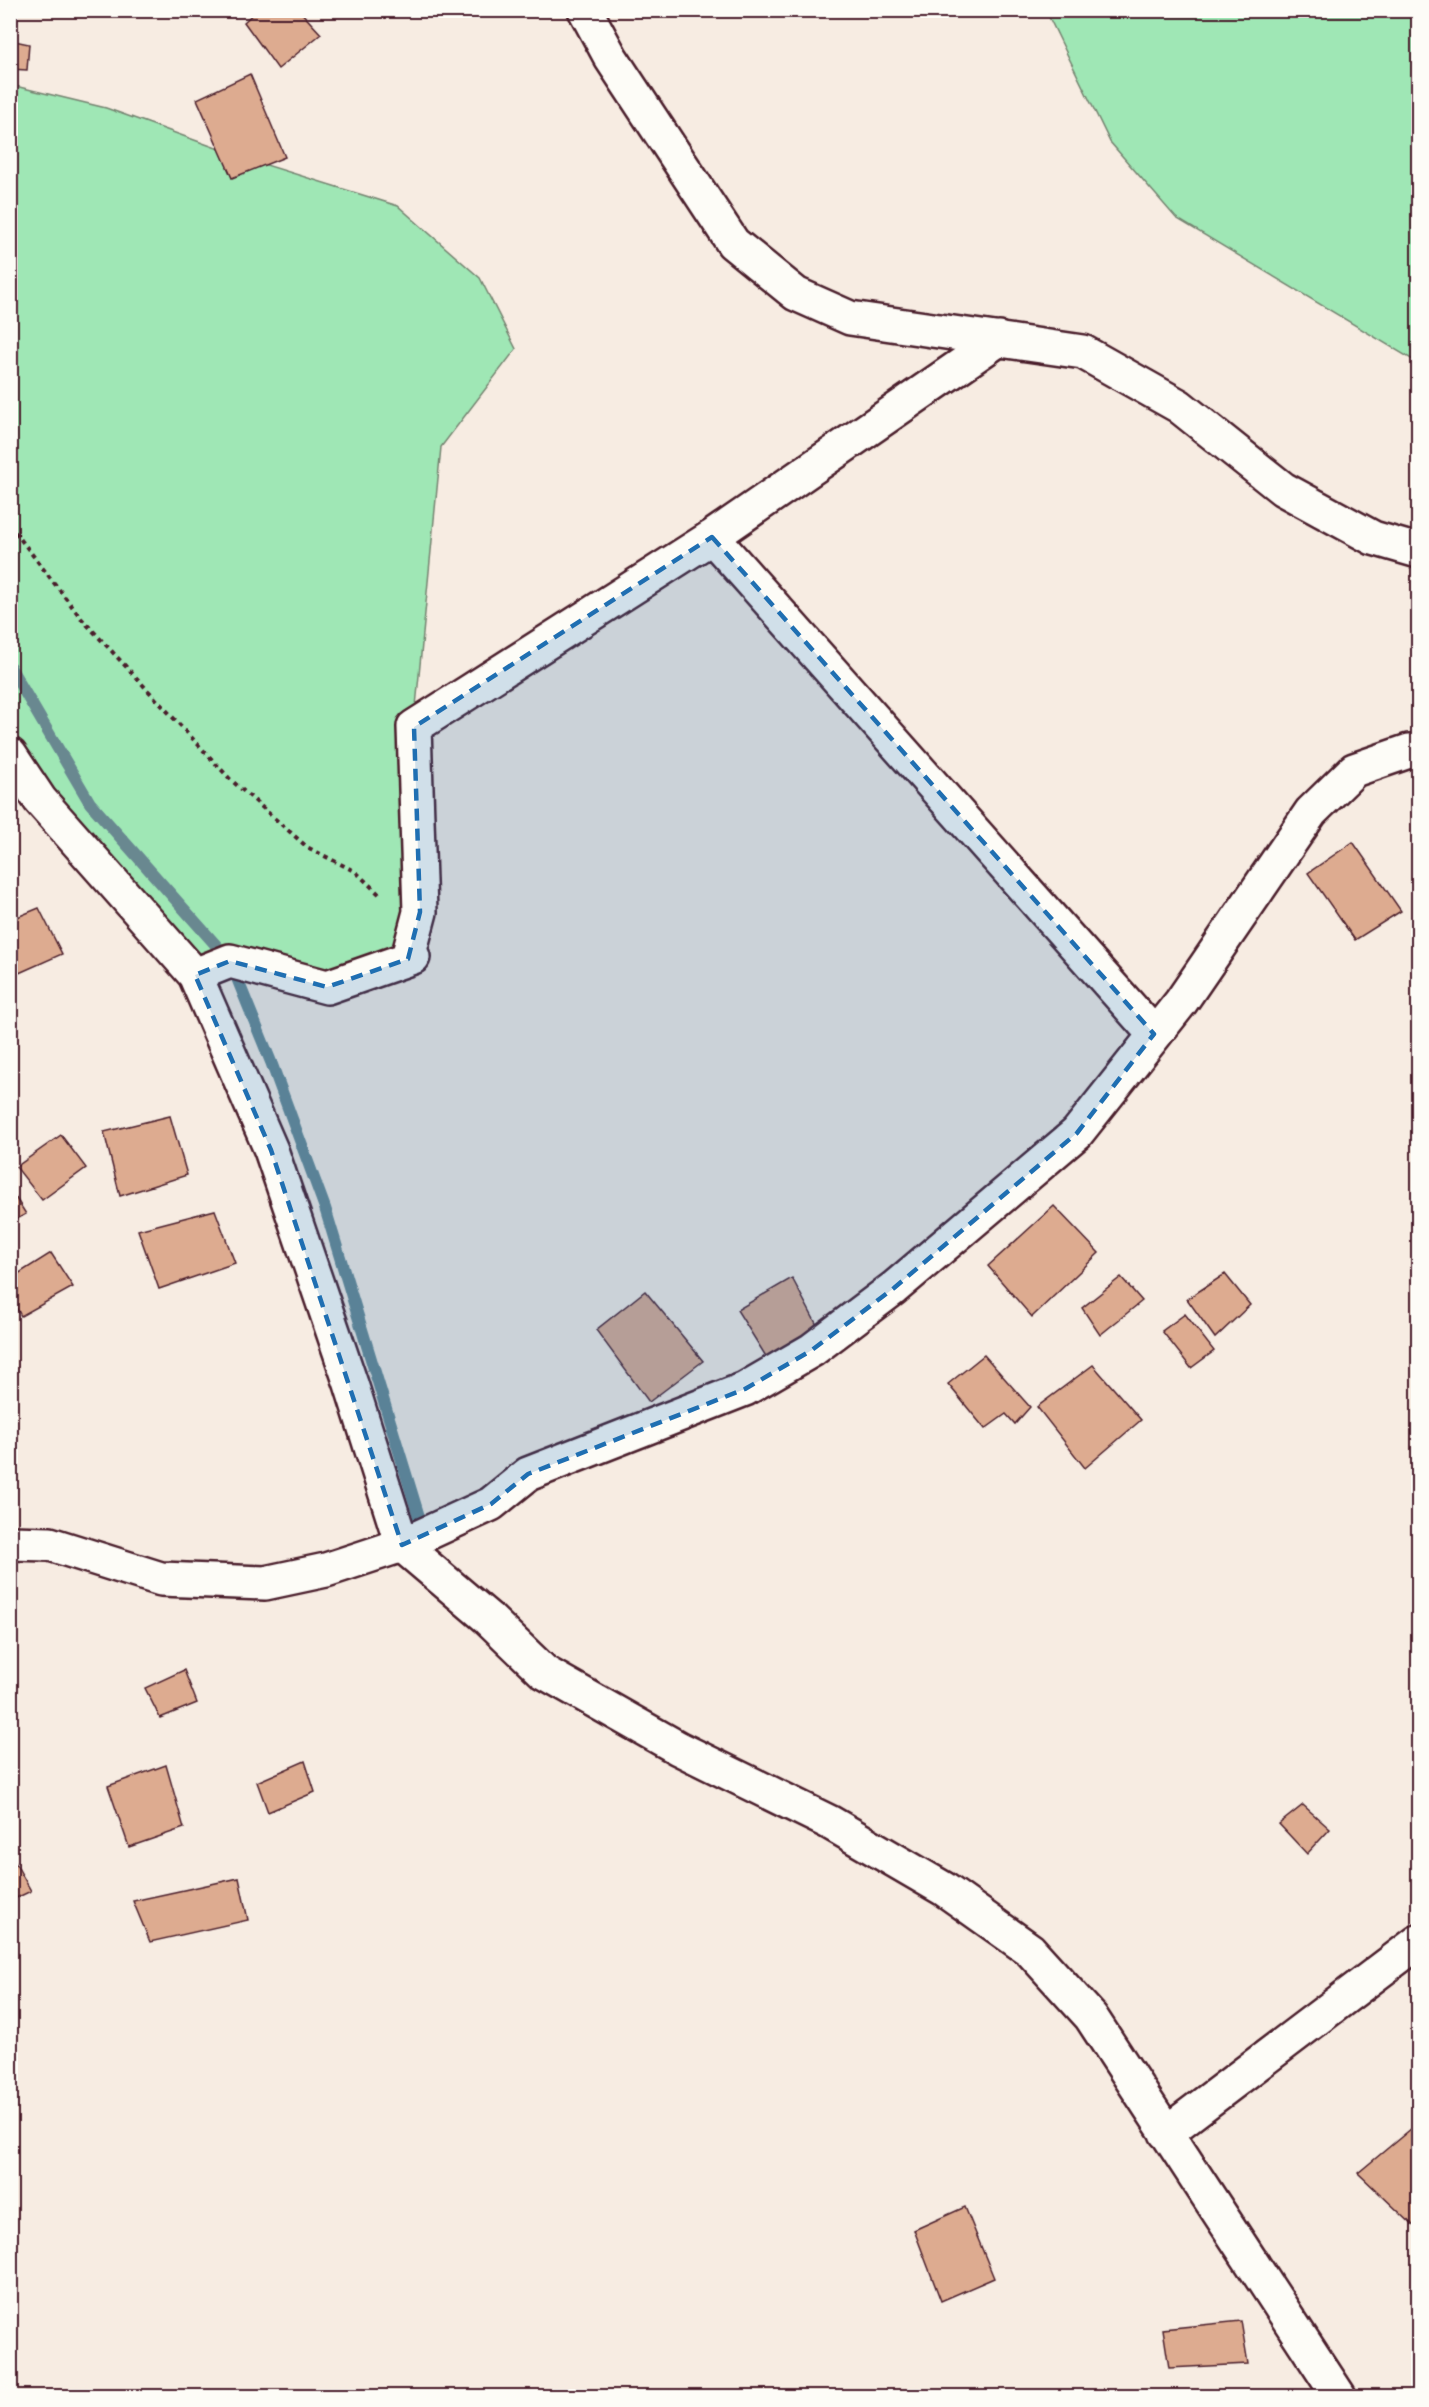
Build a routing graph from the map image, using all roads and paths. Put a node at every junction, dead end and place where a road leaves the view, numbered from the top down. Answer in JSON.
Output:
{"nodes":[{"id":1,"x":585,"y":10,"type":"edge"},
{"id":2,"x":999,"y":339,"type":"junction"},
{"id":3,"x":15,"y":532,"type":"dead end"},
{"id":4,"x":712,"y":537,"type":"junction"},
{"id":5,"x":1419,"y":551,"type":"edge"},
{"id":6,"x":1419,"y":752,"type":"edge"},
{"id":7,"x":10,"y":755,"type":"edge"},
{"id":8,"x":416,"y":927,"type":"junction"},
{"id":9,"x":195,"y":975,"type":"junction"},
{"id":10,"x":1154,"y":1034,"type":"junction"},
{"id":11,"x":10,"y":1544,"type":"edge"},
{"id":12,"x":402,"y":1545,"type":"junction"},
{"id":13,"x":1419,"y":1942,"type":"edge"},
{"id":14,"x":1166,"y":2133,"type":"junction"},
{"id":15,"x":1339,"y":2397,"type":"edge"}],
"edges":[{"from":1,"to":2,"type":"street"},
{"from":2,"to":4,"type":"street"},
{"from":2,"to":5,"type":"street"},
{"from":3,"to":8,"type":"path"},
{"from":4,"to":8,"type":"street"},
{"from":4,"to":10,"type":"street"},
{"from":6,"to":10,"type":"street"},
{"from":7,"to":9,"type":"street"},
{"from":8,"to":9,"type":"street"},
{"from":9,"to":12,"type":"street"},
{"from":10,"to":12,"type":"street"},
{"from":11,"to":12,"type":"street"},
{"from":12,"to":14,"type":"street"},
{"from":13,"to":14,"type":"street"},
{"from":14,"to":15,"type":"street"}]}
